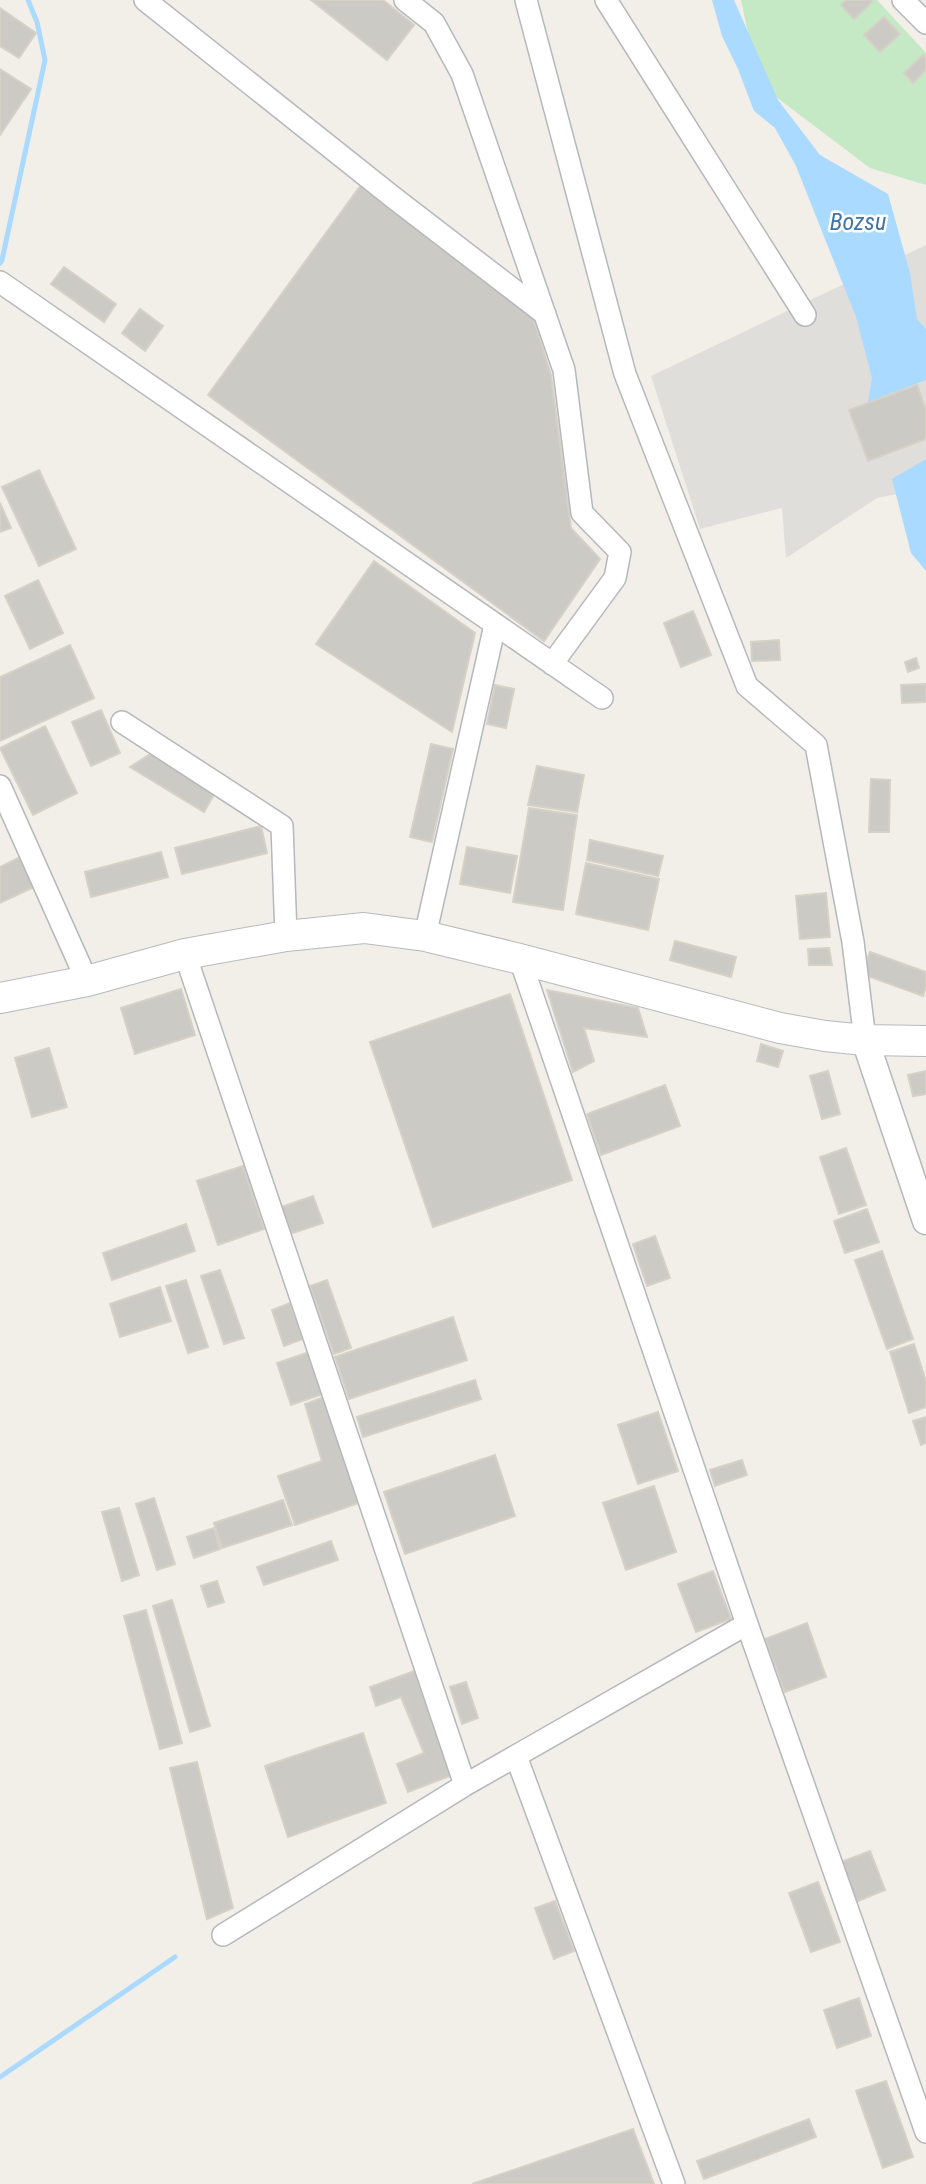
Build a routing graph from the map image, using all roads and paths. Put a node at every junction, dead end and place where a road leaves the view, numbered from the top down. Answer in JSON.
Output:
{"nodes":[{"id":1,"x":145,"y":0,"type":"edge"},
{"id":2,"x":405,"y":0,"type":"edge"},
{"id":3,"x":526,"y":0,"type":"edge"},
{"id":4,"x":606,"y":0,"type":"edge"},
{"id":5,"x":903,"y":0,"type":"edge"},
{"id":6,"x":926,"y":23,"type":"edge"},
{"id":7,"x":1,"y":283,"type":"edge"},
{"id":8,"x":545,"y":314,"type":"junction"},
{"id":9,"x":805,"y":315,"type":"dead end"},
{"id":10,"x":495,"y":625,"type":"junction"},
{"id":11,"x":552,"y":664,"type":"junction"},
{"id":12,"x":602,"y":698,"type":"dead end"},
{"id":13,"x":122,"y":722,"type":"dead end"},
{"id":14,"x":0,"y":786,"type":"edge"},
{"id":15,"x":286,"y":936,"type":"junction"},
{"id":16,"x":425,"y":936,"type":"junction"},
{"id":17,"x":185,"y":954,"type":"junction"},
{"id":18,"x":520,"y":959,"type":"junction"},
{"id":19,"x":87,"y":981,"type":"junction"},
{"id":20,"x":0,"y":998,"type":"edge"},
{"id":21,"x":865,"y":1040,"type":"junction"},
{"id":22,"x":926,"y":1041,"type":"edge"},
{"id":23,"x":926,"y":1221,"type":"edge"},
{"id":24,"x":747,"y":1624,"type":"junction"},
{"id":25,"x":516,"y":1756,"type":"junction"},
{"id":26,"x":465,"y":1785,"type":"junction"},
{"id":27,"x":223,"y":1934,"type":"dead end"},
{"id":28,"x":926,"y":2132,"type":"edge"},
{"id":29,"x":674,"y":2184,"type":"edge"}],
"edges":[{"from":1,"to":8,"type":"street"},
{"from":2,"to":8,"type":"street"},
{"from":3,"to":21,"type":"street"},
{"from":4,"to":9,"type":"street"},
{"from":5,"to":6,"type":"street"},
{"from":7,"to":10,"type":"street"},
{"from":8,"to":11,"type":"street"},
{"from":10,"to":11,"type":"street"},
{"from":10,"to":16,"type":"street"},
{"from":11,"to":12,"type":"street"},
{"from":13,"to":15,"type":"street"},
{"from":14,"to":19,"type":"street"},
{"from":15,"to":16,"type":"main road"},
{"from":15,"to":17,"type":"main road"},
{"from":16,"to":18,"type":"main road"},
{"from":17,"to":19,"type":"main road"},
{"from":17,"to":26,"type":"street"},
{"from":18,"to":21,"type":"main road"},
{"from":18,"to":24,"type":"street"},
{"from":19,"to":20,"type":"main road"},
{"from":21,"to":22,"type":"main road"},
{"from":21,"to":23,"type":"street"},
{"from":24,"to":25,"type":"street"},
{"from":24,"to":28,"type":"street"},
{"from":25,"to":26,"type":"street"},
{"from":25,"to":29,"type":"street"},
{"from":26,"to":27,"type":"street"}]}
